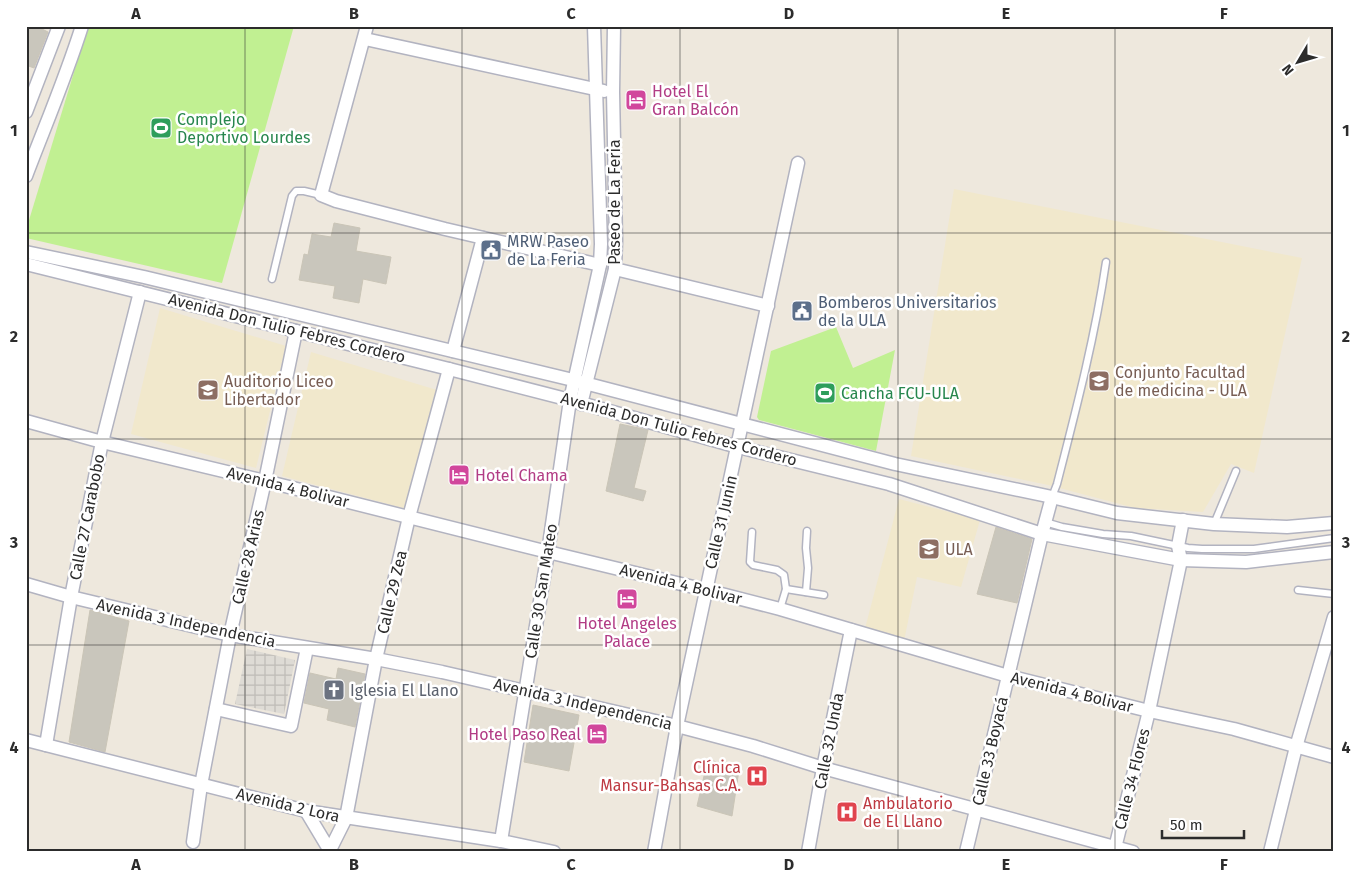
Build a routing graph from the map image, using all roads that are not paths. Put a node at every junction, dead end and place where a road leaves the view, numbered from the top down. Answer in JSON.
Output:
{"nodes":[{"id":1,"x":59,"y":26,"type":"edge"},
{"id":2,"x":82,"y":26,"type":"edge"},
{"id":3,"x":594,"y":26,"type":"edge"},
{"id":4,"x":614,"y":26,"type":"edge"},
{"id":5,"x":366,"y":32,"type":"edge"},
{"id":6,"x":597,"y":90,"type":"junction"},
{"id":7,"x":613,"y":92,"type":"junction"},
{"id":8,"x":26,"y":112,"type":"edge"},
{"id":9,"x":26,"y":116,"type":"edge"},
{"id":10,"x":46,"y":122,"type":"junction"},
{"id":11,"x":798,"y":163,"type":"dead end"},
{"id":12,"x":26,"y":176,"type":"edge"},
{"id":13,"x":321,"y":195,"type":"junction"},
{"id":14,"x":483,"y":238,"type":"junction"},
{"id":15,"x":26,"y":252,"type":"edge"},
{"id":16,"x":1106,"y":262,"type":"dead end"},
{"id":17,"x":26,"y":264,"type":"edge"},
{"id":18,"x":600,"y":264,"type":"junction"},
{"id":19,"x":615,"y":269,"type":"junction"},
{"id":20,"x":272,"y":279,"type":"dead end"},
{"id":21,"x":140,"y":292,"type":"junction"},
{"id":22,"x":768,"y":306,"type":"junction"},
{"id":23,"x":296,"y":331,"type":"junction"},
{"id":24,"x":453,"y":351,"type":"junction"},
{"id":25,"x":449,"y":369,"type":"junction"},
{"id":26,"x":579,"y":382,"type":"junction"},
{"id":27,"x":575,"y":402,"type":"junction"},
{"id":28,"x":26,"y":421,"type":"edge"},
{"id":29,"x":742,"y":423,"type":"junction"},
{"id":30,"x":102,"y":442,"type":"junction"},
{"id":31,"x":738,"y":447,"type":"junction"},
{"id":32,"x":1236,"y":471,"type":"dead end"},
{"id":33,"x":265,"y":481,"type":"junction"},
{"id":34,"x":1052,"y":498,"type":"junction"},
{"id":35,"x":409,"y":517,"type":"junction"},
{"id":36,"x":1183,"y":520,"type":"junction"},
{"id":37,"x":1334,"y":523,"type":"edge"},
{"id":38,"x":1214,"y":524,"type":"junction"},
{"id":39,"x":1043,"y":528,"type":"junction"},
{"id":40,"x":807,"y":531,"type":"dead end"},
{"id":41,"x":752,"y":532,"type":"dead end"},
{"id":42,"x":1334,"y":538,"type":"edge"},
{"id":43,"x":1178,"y":546,"type":"junction"},
{"id":44,"x":548,"y":552,"type":"junction"},
{"id":45,"x":1334,"y":552,"type":"edge"},
{"id":46,"x":1181,"y":560,"type":"junction"},
{"id":47,"x":26,"y":584,"type":"edge"},
{"id":48,"x":786,"y":589,"type":"junction"},
{"id":49,"x":706,"y":590,"type":"junction"},
{"id":50,"x":1298,"y":590,"type":"dead end"},
{"id":51,"x":806,"y":592,"type":"junction"},
{"id":52,"x":1334,"y":594,"type":"edge"},
{"id":53,"x":824,"y":595,"type":"dead end"},
{"id":54,"x":71,"y":598,"type":"junction"},
{"id":55,"x":780,"y":609,"type":"junction"},
{"id":56,"x":1334,"y":617,"type":"edge"},
{"id":57,"x":851,"y":630,"type":"junction"},
{"id":58,"x":230,"y":635,"type":"junction"},
{"id":59,"x":307,"y":648,"type":"junction"},
{"id":60,"x":376,"y":659,"type":"junction"},
{"id":61,"x":1008,"y":676,"type":"junction"},
{"id":62,"x":525,"y":690,"type":"junction"},
{"id":63,"x":216,"y":709,"type":"junction"},
{"id":64,"x":1149,"y":711,"type":"junction"},
{"id":65,"x":677,"y":726,"type":"junction"},
{"id":66,"x":26,"y":740,"type":"edge"},
{"id":67,"x":46,"y":745,"type":"junction"},
{"id":68,"x":1296,"y":747,"type":"junction"},
{"id":69,"x":1334,"y":757,"type":"edge"},
{"id":70,"x":823,"y":768,"type":"junction"},
{"id":71,"x":201,"y":785,"type":"junction"},
{"id":72,"x":977,"y":809,"type":"junction"},
{"id":73,"x":306,"y":812,"type":"junction"},
{"id":74,"x":346,"y":818,"type":"junction"},
{"id":75,"x":501,"y":841,"type":"junction"},
{"id":76,"x":192,"y":842,"type":"dead end"},
{"id":77,"x":1115,"y":849,"type":"edge"},
{"id":78,"x":330,"y":851,"type":"edge"},
{"id":79,"x":554,"y":852,"type":"edge"},
{"id":80,"x":654,"y":852,"type":"edge"},
{"id":81,"x":808,"y":852,"type":"edge"},
{"id":82,"x":966,"y":852,"type":"edge"},
{"id":83,"x":1133,"y":852,"type":"edge"},
{"id":84,"x":1270,"y":852,"type":"edge"}],
"edges":[{"from":1,"to":8,"type":"street"},
{"from":2,"to":10,"type":"street"},
{"from":3,"to":6,"type":"street","name":"Paseo de La Feria"},
{"from":4,"to":7,"type":"street","name":"Paseo de La Feria"},
{"from":5,"to":6,"type":"street"},
{"from":5,"to":13,"type":"street"},
{"from":6,"to":7,"type":"street"},
{"from":6,"to":18,"type":"street","name":"Paseo de La Feria"},
{"from":7,"to":19,"type":"street","name":"Paseo de La Feria"},
{"from":9,"to":10,"type":"street"},
{"from":10,"to":12,"type":"street"},
{"from":11,"to":22,"type":"street","name":"Calle 31 Junin"},
{"from":13,"to":14,"type":"street"},
{"from":13,"to":20,"type":"lane"},
{"from":14,"to":18,"type":"street"},
{"from":14,"to":24,"type":"street"},
{"from":15,"to":24,"type":"street","name":"Avenida Don Tulio Febres Cordero"},
{"from":16,"to":34,"type":"lane"},
{"from":17,"to":21,"type":"street","name":"Avenida Don Tulio Febres Cordero"},
{"from":18,"to":26,"type":"street"},
{"from":19,"to":22,"type":"street"},
{"from":19,"to":26,"type":"street","name":"Paseo de La Feria"},
{"from":21,"to":23,"type":"street","name":"Avenida Don Tulio Febres Cordero"},
{"from":21,"to":30,"type":"street","name":"Calle 27 Carabobo"},
{"from":22,"to":29,"type":"street","name":"Calle 31 Junin"},
{"from":23,"to":25,"type":"street","name":"Avenida Don Tulio Febres Cordero"},
{"from":23,"to":33,"type":"street","name":"Calle 28 Arias"},
{"from":24,"to":26,"type":"street","name":"Avenida Don Tulio Febres Cordero"},
{"from":25,"to":27,"type":"street","name":"Avenida Don Tulio Febres Cordero"},
{"from":25,"to":35,"type":"street","name":"Calle 29 Zea"},
{"from":26,"to":27,"type":"street","name":"Calle 30 San Mateo"},
{"from":26,"to":29,"type":"street","name":"Avenida Don Tulio Febres Cordero"},
{"from":27,"to":31,"type":"street","name":"Avenida Don Tulio Febres Cordero"},
{"from":27,"to":44,"type":"street","name":"Calle 30 San Mateo"},
{"from":28,"to":30,"type":"street","name":"Avenida 4 Bolivar"},
{"from":29,"to":31,"type":"street","name":"Calle 31 Junin"},
{"from":29,"to":34,"type":"street","name":"Avenida Don Tulio Febres Cordero"},
{"from":30,"to":33,"type":"street","name":"Avenida 4 Bolivar"},
{"from":30,"to":54,"type":"street","name":"Calle 27 Carabobo"},
{"from":31,"to":39,"type":"street","name":"Avenida Don Tulio Febres Cordero"},
{"from":31,"to":49,"type":"street","name":"Calle 31 Junin"},
{"from":32,"to":38,"type":"lane"},
{"from":33,"to":35,"type":"street","name":"Avenida 4 Bolivar"},
{"from":33,"to":58,"type":"street","name":"Calle 28 Arias"},
{"from":34,"to":36,"type":"street","name":"Avenida Don Tulio Febres Cordero"},
{"from":34,"to":39,"type":"street","name":"Calle 33 Boyacá"},
{"from":35,"to":44,"type":"street","name":"Avenida 4 Bolivar"},
{"from":35,"to":60,"type":"street","name":"Calle 29 Zea"},
{"from":36,"to":38,"type":"street","name":"Avenida Don Tulio Febres Cordero"},
{"from":36,"to":43,"type":"street"},
{"from":37,"to":38,"type":"street","name":"Avenida Don Tulio Febres Cordero"},
{"from":39,"to":43,"type":"lane"},
{"from":39,"to":46,"type":"street","name":"Avenida Don Tulio Febres Cordero"},
{"from":39,"to":61,"type":"street","name":"Calle 33 Boyacá"},
{"from":40,"to":51,"type":"lane"},
{"from":41,"to":48,"type":"lane"},
{"from":42,"to":43,"type":"lane"},
{"from":43,"to":46,"type":"street"},
{"from":44,"to":49,"type":"street","name":"Avenida 4 Bolivar"},
{"from":44,"to":62,"type":"street","name":"Calle 30 San Mateo"},
{"from":45,"to":46,"type":"street","name":"Avenida Don Tulio Febres Cordero"},
{"from":46,"to":64,"type":"street","name":"Calle 34 Flores"},
{"from":47,"to":54,"type":"street","name":"Avenida 3 Independencia"},
{"from":48,"to":51,"type":"lane"},
{"from":48,"to":55,"type":"lane"},
{"from":49,"to":55,"type":"street","name":"Avenida 4 Bolivar"},
{"from":49,"to":65,"type":"street","name":"Calle 31 Junin"},
{"from":50,"to":52,"type":"lane"},
{"from":51,"to":53,"type":"lane"},
{"from":54,"to":58,"type":"street","name":"Avenida 3 Independencia"},
{"from":54,"to":67,"type":"street","name":"Calle 27 Carabobo"},
{"from":55,"to":57,"type":"street","name":"Avenida 4 Bolivar"},
{"from":56,"to":68,"type":"street"},
{"from":57,"to":61,"type":"street","name":"Avenida 4 Bolivar"},
{"from":57,"to":70,"type":"street","name":"Calle 32 Unda"},
{"from":58,"to":59,"type":"street","name":"Avenida 3 Independencia"},
{"from":58,"to":63,"type":"street","name":"Calle 28 Arias"},
{"from":59,"to":60,"type":"street","name":"Avenida 3 Independencia"},
{"from":59,"to":63,"type":"street"},
{"from":60,"to":62,"type":"street","name":"Avenida 3 Independencia"},
{"from":60,"to":74,"type":"street","name":"Calle 29 Zea"},
{"from":61,"to":64,"type":"street","name":"Avenida 4 Bolivar"},
{"from":61,"to":72,"type":"street","name":"Calle 33 Boyacá"},
{"from":62,"to":65,"type":"street","name":"Avenida 3 Independencia"},
{"from":62,"to":75,"type":"street","name":"Calle 30 San Mateo"},
{"from":63,"to":71,"type":"street","name":"Calle 28 Arias"},
{"from":64,"to":68,"type":"street","name":"Avenida 4 Bolivar"},
{"from":64,"to":77,"type":"street","name":"Calle 34 Flores"},
{"from":65,"to":70,"type":"street","name":"Avenida 3 Independencia"},
{"from":65,"to":80,"type":"street","name":"Calle 31 Junin"},
{"from":66,"to":67,"type":"street","name":"Avenida 2 Lora"},
{"from":67,"to":71,"type":"street","name":"Avenida 2 Lora"},
{"from":68,"to":69,"type":"street","name":"Avenida 4 Bolivar"},
{"from":68,"to":84,"type":"street"},
{"from":70,"to":72,"type":"street","name":"Avenida 3 Independencia"},
{"from":70,"to":81,"type":"street","name":"Calle 32 Unda"},
{"from":71,"to":73,"type":"street","name":"Avenida 2 Lora"},
{"from":71,"to":76,"type":"street","name":"Calle 28 Arias"},
{"from":72,"to":77,"type":"street","name":"Avenida 3 Independencia"},
{"from":72,"to":82,"type":"street","name":"Calle 33 Boyacá"},
{"from":73,"to":74,"type":"street","name":"Avenida 2 Lora"},
{"from":73,"to":78,"type":"street"},
{"from":74,"to":75,"type":"street","name":"Avenida 2 Lora"},
{"from":74,"to":78,"type":"street","name":"Calle 29 Zea"},
{"from":75,"to":79,"type":"street","name":"Avenida 2 Lora"},
{"from":77,"to":83,"type":"street","name":"Avenida 3 Independencia"}]}
